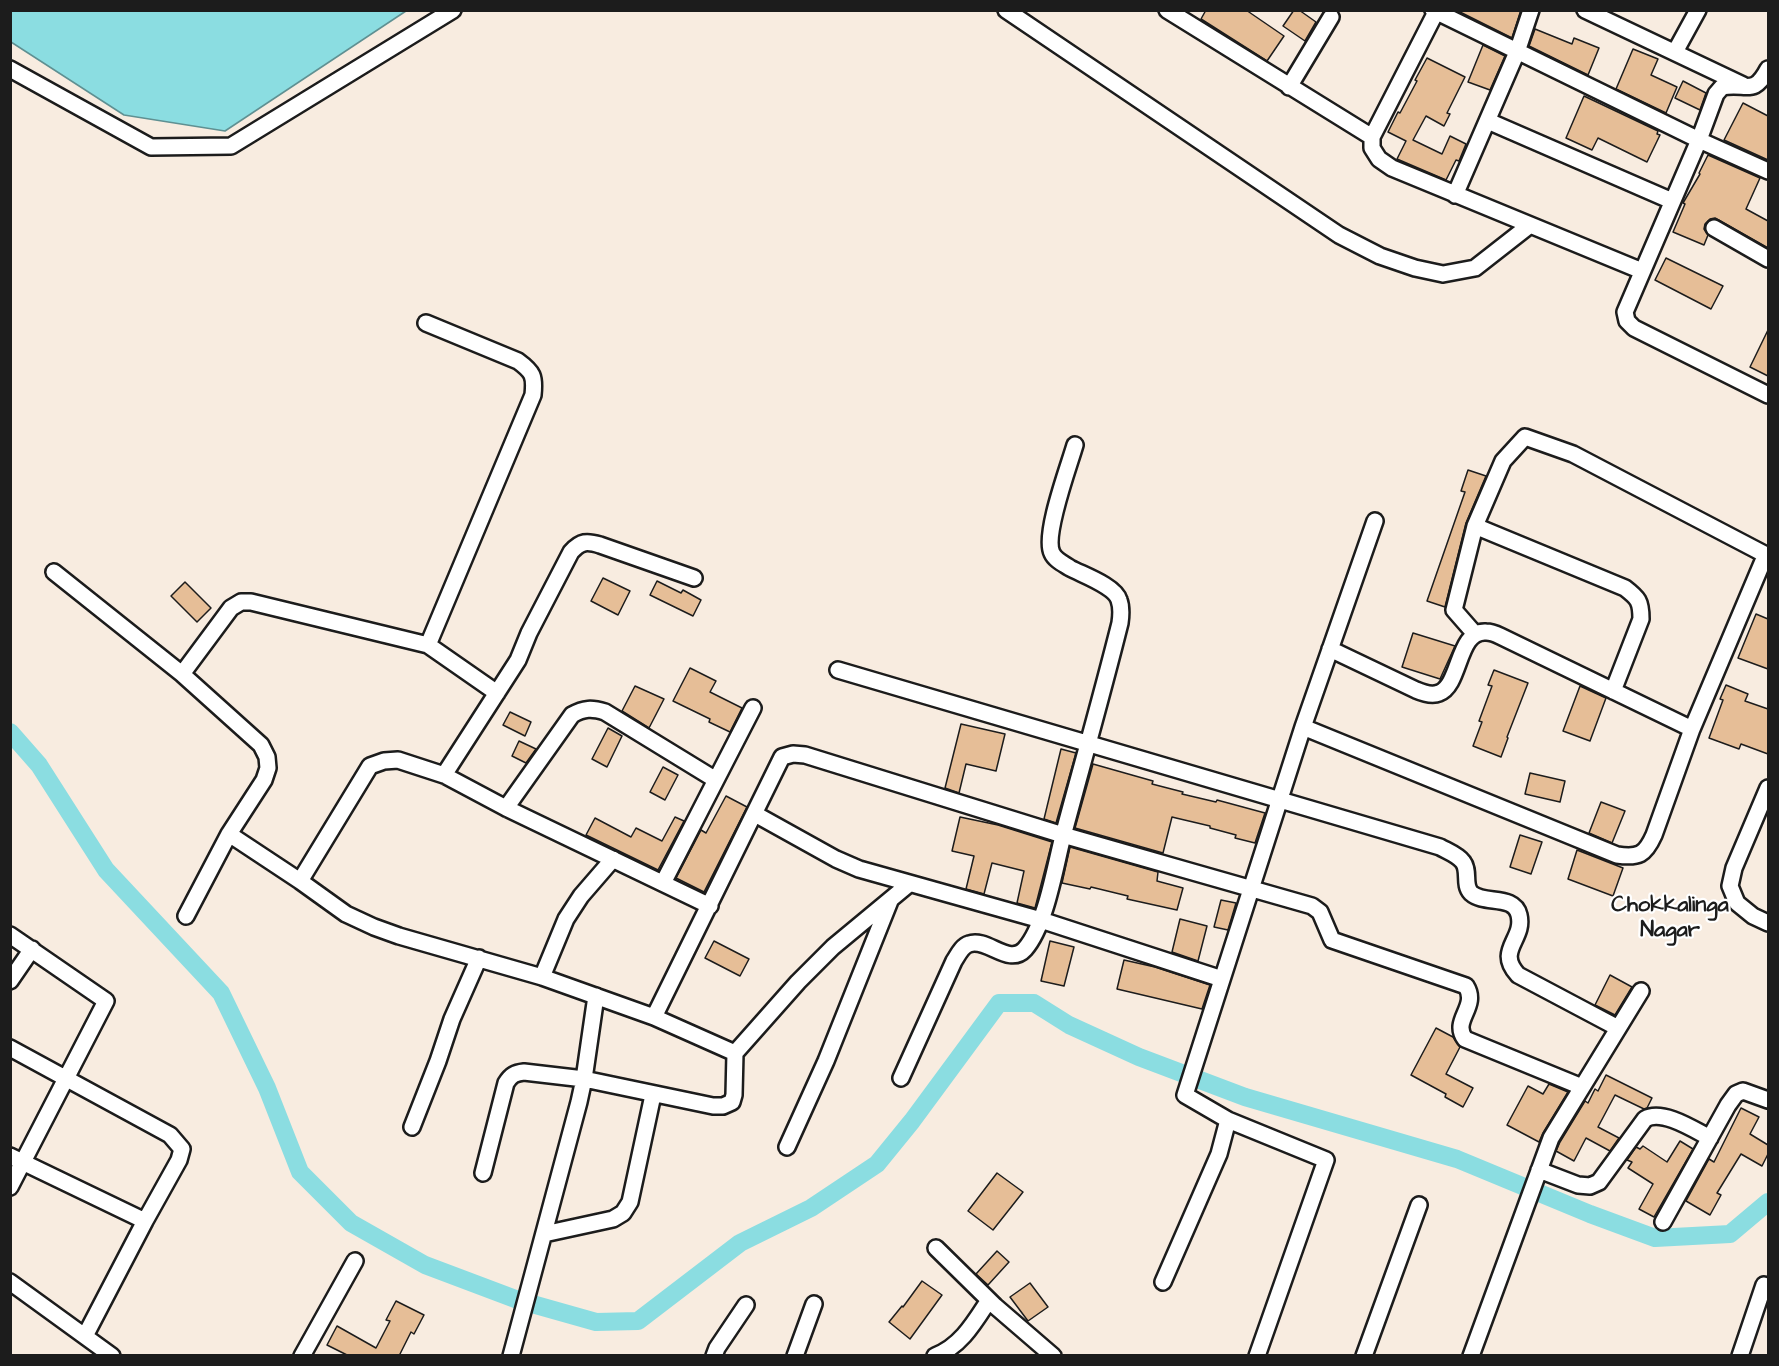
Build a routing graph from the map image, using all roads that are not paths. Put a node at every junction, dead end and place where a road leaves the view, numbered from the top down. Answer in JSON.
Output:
{"nodes":[{"id":1,"x":453,"y":10,"type":"edge"},
{"id":2,"x":1006,"y":10,"type":"edge"},
{"id":3,"x":1167,"y":10,"type":"edge"},
{"id":4,"x":1531,"y":10,"type":"edge"},
{"id":5,"x":1585,"y":10,"type":"edge"},
{"id":6,"x":1698,"y":10,"type":"edge"},
{"id":7,"x":1435,"y":11,"type":"edge"},
{"id":8,"x":1329,"y":13,"type":"edge"},
{"id":9,"x":1517,"y":52,"type":"junction"},
{"id":10,"x":1675,"y":52,"type":"junction"},
{"id":11,"x":10,"y":69,"type":"edge"},
{"id":12,"x":1768,"y":69,"type":"edge"},
{"id":13,"x":1289,"y":87,"type":"junction"},
{"id":14,"x":1748,"y":87,"type":"junction"},
{"id":15,"x":1488,"y":121,"type":"junction"},
{"id":16,"x":1372,"y":137,"type":"junction"},
{"id":17,"x":1700,"y":140,"type":"junction"},
{"id":18,"x":1768,"y":171,"type":"edge"},
{"id":19,"x":1455,"y":195,"type":"junction"},
{"id":20,"x":1672,"y":201,"type":"junction"},
{"id":21,"x":1530,"y":225,"type":"junction"},
{"id":22,"x":1714,"y":228,"type":"dead end"},
{"id":23,"x":1768,"y":260,"type":"edge"},
{"id":24,"x":1641,"y":271,"type":"junction"},
{"id":25,"x":426,"y":323,"type":"dead end"},
{"id":26,"x":1768,"y":395,"type":"edge"},
{"id":27,"x":1075,"y":445,"type":"dead end"},
{"id":28,"x":1375,"y":521,"type":"dead end"},
{"id":29,"x":1475,"y":525,"type":"junction"},
{"id":30,"x":1767,"y":555,"type":"edge"},
{"id":31,"x":54,"y":572,"type":"dead end"},
{"id":32,"x":694,"y":578,"type":"dead end"},
{"id":33,"x":1475,"y":634,"type":"junction"},
{"id":34,"x":428,"y":645,"type":"junction"},
{"id":35,"x":1330,"y":649,"type":"junction"},
{"id":36,"x":838,"y":670,"type":"dead end"},
{"id":37,"x":182,"y":674,"type":"junction"},
{"id":38,"x":1613,"y":691,"type":"junction"},
{"id":39,"x":497,"y":693,"type":"junction"},
{"id":40,"x":753,"y":708,"type":"dead end"},
{"id":41,"x":1302,"y":727,"type":"junction"},
{"id":42,"x":1692,"y":729,"type":"junction"},
{"id":43,"x":1089,"y":744,"type":"junction"},
{"id":44,"x":444,"y":775,"type":"junction"},
{"id":45,"x":716,"y":780,"type":"junction"},
{"id":46,"x":1768,"y":788,"type":"edge"},
{"id":47,"x":1280,"y":800,"type":"junction"},
{"id":48,"x":506,"y":808,"type":"junction"},
{"id":49,"x":755,"y":814,"type":"junction"},
{"id":50,"x":230,"y":834,"type":"junction"},
{"id":51,"x":1063,"y":835,"type":"junction"},
{"id":52,"x":613,"y":859,"type":"junction"},
{"id":53,"x":300,"y":881,"type":"junction"},
{"id":54,"x":663,"y":883,"type":"junction"},
{"id":55,"x":909,"y":884,"type":"junction"},
{"id":56,"x":1251,"y":888,"type":"junction"},
{"id":57,"x":890,"y":899,"type":"junction"},
{"id":58,"x":710,"y":906,"type":"junction"},
{"id":59,"x":186,"y":916,"type":"dead end"},
{"id":60,"x":1041,"y":920,"type":"junction"},
{"id":61,"x":1768,"y":923,"type":"edge"},
{"id":62,"x":10,"y":935,"type":"edge"},
{"id":63,"x":32,"y":949,"type":"junction"},
{"id":64,"x":479,"y":958,"type":"junction"},
{"id":65,"x":542,"y":978,"type":"junction"},
{"id":66,"x":1222,"y":979,"type":"junction"},
{"id":67,"x":10,"y":981,"type":"edge"},
{"id":68,"x":1641,"y":991,"type":"dead end"},
{"id":69,"x":596,"y":996,"type":"junction"},
{"id":70,"x":654,"y":1017,"type":"junction"},
{"id":71,"x":1618,"y":1028,"type":"junction"},
{"id":72,"x":10,"y":1048,"type":"edge"},
{"id":73,"x":735,"y":1053,"type":"junction"},
{"id":74,"x":900,"y":1078,"type":"dead end"},
{"id":75,"x":66,"y":1079,"type":"junction"},
{"id":76,"x":584,"y":1079,"type":"junction"},
{"id":77,"x":1582,"y":1087,"type":"junction"},
{"id":78,"x":652,"y":1095,"type":"junction"},
{"id":79,"x":1768,"y":1100,"type":"edge"},
{"id":80,"x":1228,"y":1120,"type":"junction"},
{"id":81,"x":412,"y":1127,"type":"dead end"},
{"id":82,"x":1710,"y":1138,"type":"junction"},
{"id":83,"x":788,"y":1147,"type":"dead end"},
{"id":84,"x":17,"y":1160,"type":"edge"},
{"id":85,"x":483,"y":1173,"type":"dead end"},
{"id":86,"x":1537,"y":1176,"type":"junction"},
{"id":87,"x":10,"y":1187,"type":"edge"},
{"id":88,"x":1419,"y":1204,"type":"dead end"},
{"id":89,"x":145,"y":1221,"type":"junction"},
{"id":90,"x":1664,"y":1222,"type":"dead end"},
{"id":91,"x":544,"y":1234,"type":"junction"},
{"id":92,"x":936,"y":1248,"type":"dead end"},
{"id":93,"x":355,"y":1261,"type":"dead end"},
{"id":94,"x":10,"y":1282,"type":"edge"},
{"id":95,"x":1163,"y":1282,"type":"dead end"},
{"id":96,"x":1764,"y":1286,"type":"dead end"},
{"id":97,"x":989,"y":1300,"type":"junction"},
{"id":98,"x":814,"y":1304,"type":"dead end"},
{"id":99,"x":746,"y":1305,"type":"dead end"},
{"id":100,"x":85,"y":1336,"type":"junction"},
{"id":101,"x":1045,"y":1353,"type":"edge"},
{"id":102,"x":112,"y":1356,"type":"edge"},
{"id":103,"x":302,"y":1356,"type":"edge"},
{"id":104,"x":511,"y":1356,"type":"edge"},
{"id":105,"x":714,"y":1356,"type":"edge"},
{"id":106,"x":795,"y":1356,"type":"edge"},
{"id":107,"x":935,"y":1356,"type":"edge"},
{"id":108,"x":1257,"y":1356,"type":"edge"},
{"id":109,"x":1364,"y":1356,"type":"edge"},
{"id":110,"x":1471,"y":1356,"type":"edge"},
{"id":111,"x":1740,"y":1356,"type":"edge"}],
"edges":[{"from":1,"to":11,"type":"street"},
{"from":2,"to":21,"type":"street"},
{"from":3,"to":13,"type":"street"},
{"from":4,"to":9,"type":"street"},
{"from":5,"to":10,"type":"street"},
{"from":6,"to":10,"type":"street"},
{"from":7,"to":9,"type":"street"},
{"from":7,"to":16,"type":"street"},
{"from":8,"to":13,"type":"street"},
{"from":9,"to":15,"type":"street"},
{"from":9,"to":17,"type":"street"},
{"from":10,"to":14,"type":"street"},
{"from":12,"to":14,"type":"street"},
{"from":13,"to":16,"type":"street"},
{"from":14,"to":17,"type":"street"},
{"from":15,"to":19,"type":"street"},
{"from":15,"to":20,"type":"street"},
{"from":16,"to":19,"type":"street"},
{"from":17,"to":18,"type":"street"},
{"from":17,"to":20,"type":"street"},
{"from":19,"to":21,"type":"street"},
{"from":20,"to":24,"type":"street"},
{"from":21,"to":24,"type":"street"},
{"from":22,"to":23,"type":"street"},
{"from":24,"to":26,"type":"street"},
{"from":25,"to":34,"type":"street"},
{"from":27,"to":43,"type":"street"},
{"from":28,"to":35,"type":"street"},
{"from":29,"to":30,"type":"street"},
{"from":29,"to":33,"type":"street"},
{"from":29,"to":38,"type":"street"},
{"from":30,"to":42,"type":"street"},
{"from":31,"to":37,"type":"street"},
{"from":32,"to":39,"type":"street"},
{"from":33,"to":35,"type":"street"},
{"from":33,"to":38,"type":"street"},
{"from":34,"to":37,"type":"street"},
{"from":34,"to":39,"type":"street"},
{"from":35,"to":41,"type":"street"},
{"from":36,"to":43,"type":"street"},
{"from":37,"to":50,"type":"street"},
{"from":38,"to":42,"type":"street"},
{"from":39,"to":44,"type":"street"},
{"from":40,"to":45,"type":"street"},
{"from":41,"to":42,"type":"street"},
{"from":41,"to":47,"type":"street"},
{"from":43,"to":47,"type":"street"},
{"from":43,"to":51,"type":"street"},
{"from":44,"to":48,"type":"street"},
{"from":44,"to":53,"type":"street"},
{"from":45,"to":48,"type":"street"},
{"from":45,"to":54,"type":"street"},
{"from":46,"to":61,"type":"street"},
{"from":47,"to":56,"type":"street"},
{"from":47,"to":71,"type":"street"},
{"from":48,"to":52,"type":"street"},
{"from":49,"to":51,"type":"street"},
{"from":49,"to":55,"type":"street"},
{"from":49,"to":58,"type":"street"},
{"from":50,"to":53,"type":"street"},
{"from":50,"to":59,"type":"street"},
{"from":51,"to":56,"type":"street"},
{"from":51,"to":60,"type":"street"},
{"from":52,"to":54,"type":"street"},
{"from":52,"to":65,"type":"street"},
{"from":53,"to":64,"type":"street"},
{"from":54,"to":58,"type":"street"},
{"from":55,"to":57,"type":"street"},
{"from":55,"to":60,"type":"street"},
{"from":56,"to":66,"type":"street"},
{"from":56,"to":77,"type":"street"},
{"from":57,"to":73,"type":"street"},
{"from":57,"to":83,"type":"street"},
{"from":58,"to":70,"type":"street"},
{"from":60,"to":66,"type":"street"},
{"from":60,"to":74,"type":"street"},
{"from":62,"to":63,"type":"street"},
{"from":63,"to":67,"type":"street"},
{"from":63,"to":75,"type":"street"},
{"from":64,"to":65,"type":"street"},
{"from":64,"to":81,"type":"street"},
{"from":65,"to":69,"type":"street"},
{"from":66,"to":80,"type":"street"},
{"from":68,"to":71,"type":"street"},
{"from":69,"to":70,"type":"street"},
{"from":69,"to":76,"type":"street"},
{"from":70,"to":73,"type":"street"},
{"from":71,"to":77,"type":"street"},
{"from":72,"to":75,"type":"street"},
{"from":73,"to":78,"type":"street"},
{"from":75,"to":84,"type":"street"},
{"from":75,"to":89,"type":"street"},
{"from":76,"to":78,"type":"street"},
{"from":76,"to":85,"type":"street"},
{"from":76,"to":91,"type":"street"},
{"from":77,"to":86,"type":"street"},
{"from":78,"to":91,"type":"street"},
{"from":79,"to":82,"type":"street"},
{"from":80,"to":95,"type":"street"},
{"from":80,"to":108,"type":"street"},
{"from":82,"to":86,"type":"street"},
{"from":82,"to":90,"type":"street"},
{"from":84,"to":87,"type":"street"},
{"from":84,"to":89,"type":"street"},
{"from":86,"to":110,"type":"street"},
{"from":88,"to":109,"type":"street"},
{"from":89,"to":100,"type":"street"},
{"from":91,"to":104,"type":"street"},
{"from":92,"to":97,"type":"street"},
{"from":93,"to":103,"type":"street"},
{"from":94,"to":100,"type":"street"},
{"from":96,"to":111,"type":"street"},
{"from":97,"to":101,"type":"street"},
{"from":97,"to":107,"type":"street"},
{"from":98,"to":106,"type":"street"},
{"from":99,"to":105,"type":"street"},
{"from":100,"to":102,"type":"street"}]}
